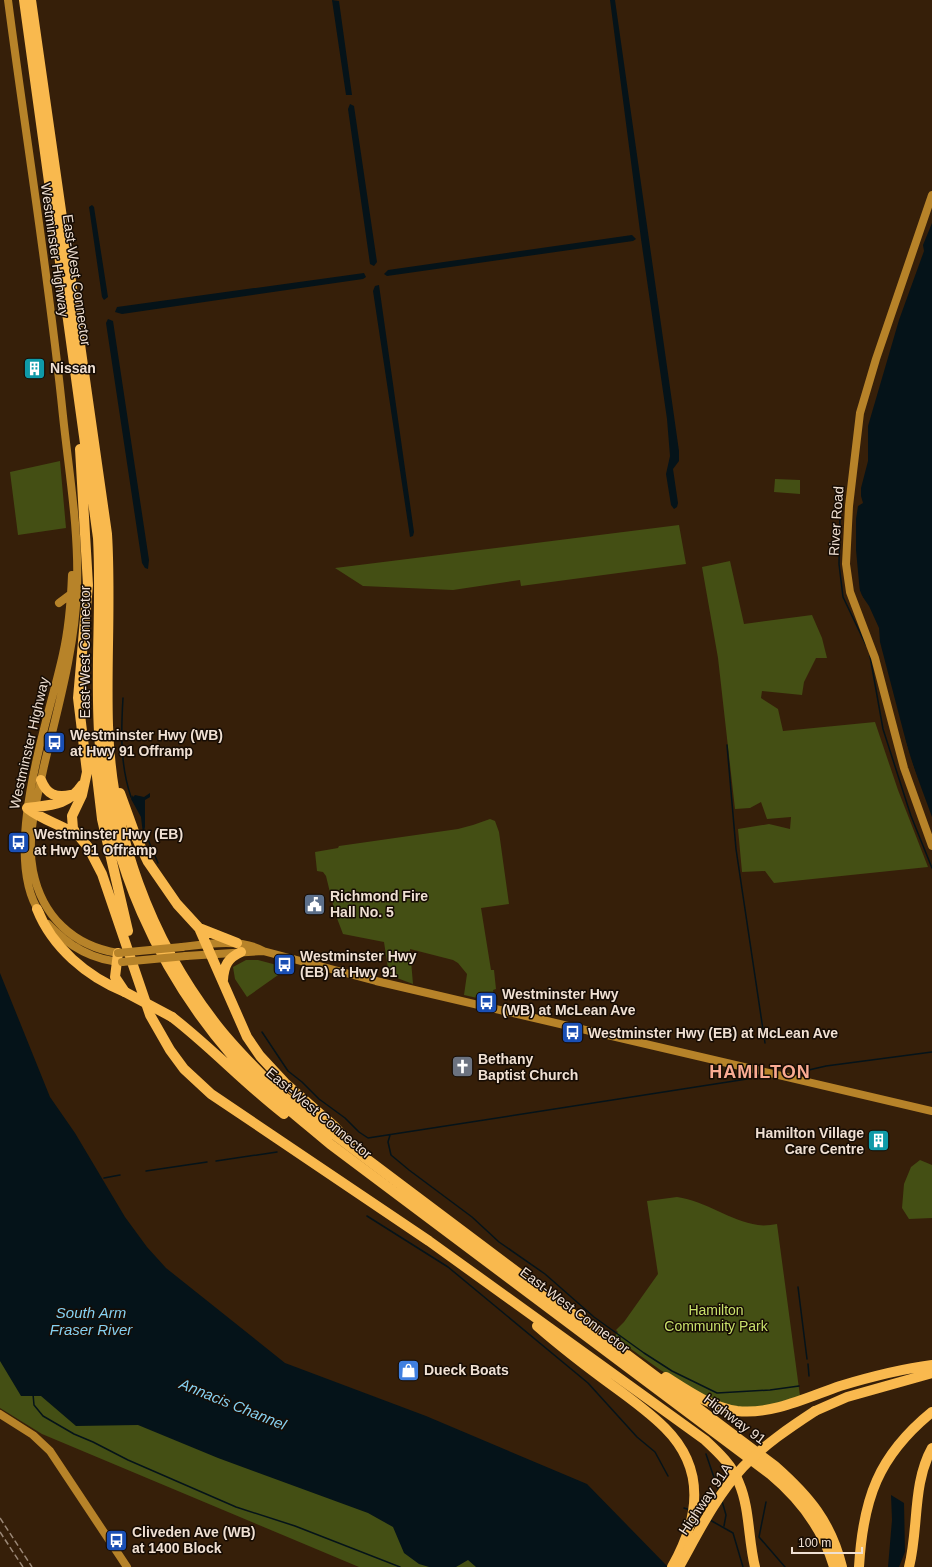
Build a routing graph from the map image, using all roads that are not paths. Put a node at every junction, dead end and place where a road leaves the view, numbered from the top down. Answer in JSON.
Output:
{"nodes":[{"id":1,"x":8,"y":0,"type":"edge"},
{"id":2,"x":24,"y":0,"type":"edge"},
{"id":3,"x":31,"y":0,"type":"edge"},
{"id":4,"x":932,"y":195,"type":"edge"},
{"id":5,"x":79,"y":391,"type":"junction"},
{"id":6,"x":72,"y":504,"type":"junction"},
{"id":7,"x":71,"y":594,"type":"junction"},
{"id":8,"x":70,"y":610,"type":"junction"},
{"id":9,"x":97,"y":685,"type":"junction"},
{"id":10,"x":110,"y":761,"type":"junction"},
{"id":11,"x":87,"y":772,"type":"junction"},
{"id":12,"x":41,"y":780,"type":"junction"},
{"id":13,"x":75,"y":794,"type":"junction"},
{"id":14,"x":33,"y":810,"type":"junction"},
{"id":15,"x":77,"y":835,"type":"junction"},
{"id":16,"x":932,"y":846,"type":"edge"},
{"id":17,"x":37,"y":908,"type":"junction"},
{"id":18,"x":199,"y":928,"type":"junction"},
{"id":19,"x":239,"y":948,"type":"junction"},
{"id":20,"x":209,"y":949,"type":"junction"},
{"id":21,"x":119,"y":959,"type":"junction"},
{"id":22,"x":223,"y":982,"type":"junction"},
{"id":23,"x":125,"y":992,"type":"junction"},
{"id":24,"x":160,"y":1033,"type":"junction"},
{"id":25,"x":932,"y":1111,"type":"edge"},
{"id":26,"x":330,"y":1144,"type":"junction"},
{"id":27,"x":359,"y":1153,"type":"junction"},
{"id":28,"x":494,"y":1288,"type":"junction"},
{"id":29,"x":580,"y":1319,"type":"junction"},
{"id":30,"x":932,"y":1365,"type":"edge"},
{"id":31,"x":932,"y":1373,"type":"edge"},
{"id":32,"x":932,"y":1412,"type":"edge"},
{"id":33,"x":0,"y":1414,"type":"edge"},
{"id":34,"x":932,"y":1448,"type":"edge"},
{"id":35,"x":747,"y":1456,"type":"joint"},
{"id":36,"x":127,"y":1567,"type":"edge"},
{"id":37,"x":672,"y":1567,"type":"edge"},
{"id":38,"x":679,"y":1567,"type":"edge"},
{"id":39,"x":755,"y":1567,"type":"edge"},
{"id":40,"x":834,"y":1567,"type":"edge"},
{"id":41,"x":842,"y":1567,"type":"edge"},
{"id":42,"x":859,"y":1567,"type":"edge"},
{"id":43,"x":909,"y":1567,"type":"edge"}],
"edges":[{"from":1,"to":6,"type":"main road","name":"Westminster Highway"},
{"from":2,"to":5,"type":"highway","name":"East-West Connector"},
{"from":3,"to":10,"type":"highway","name":"East-West Connector"},
{"from":4,"to":16,"type":"main road","name":"River Road"},
{"from":5,"to":9,"type":"highway","name":"East-West Connector"},
{"from":5,"to":11,"type":"highway"},
{"from":6,"to":7,"type":"main road","name":"Westminster Highway"},
{"from":6,"to":12,"type":"main road","name":"Westminster Highway"},
{"from":7,"to":8,"type":"main road","name":"Westminster Highway"},
{"from":7,"to":8,"type":"main road"},
{"from":8,"to":14,"type":"main road","name":"Westminster Highway"},
{"from":9,"to":24,"type":"highway"},
{"from":9,"to":26,"type":"highway","name":"East-West Connector"},
{"from":10,"to":18,"type":"highway"},
{"from":10,"to":27,"type":"highway","name":"East-West Connector"},
{"from":11,"to":13,"type":"highway"},
{"from":11,"to":15,"type":"highway"},
{"from":12,"to":13,"type":"highway"},
{"from":12,"to":14,"type":"main road","name":"Westminster Highway"},
{"from":13,"to":14,"type":"highway"},
{"from":14,"to":15,"type":"highway"},
{"from":14,"to":17,"type":"main road","name":"Westminster Highway"},
{"from":14,"to":21,"type":"main road","name":"Westminster Highway"},
{"from":15,"to":24,"type":"highway"},
{"from":17,"to":21,"type":"main road","name":"Westminster Highway"},
{"from":17,"to":23,"type":"highway"},
{"from":18,"to":19,"type":"highway"},
{"from":18,"to":20,"type":"highway"},
{"from":19,"to":20,"type":"main road","name":"Westminster Highway"},
{"from":19,"to":22,"type":"highway"},
{"from":19,"to":25,"type":"main road","name":"Westminster Highway"},
{"from":20,"to":21,"type":"main road","name":"Westminster Highway","bridge":true},
{"from":20,"to":21,"type":"main road","name":"Westminster Highway","bridge":true},
{"from":20,"to":22,"type":"highway"},
{"from":21,"to":23,"type":"highway"},
{"from":22,"to":27,"type":"highway"},
{"from":23,"to":26,"type":"highway","bridge":true},
{"from":24,"to":28,"type":"highway"},
{"from":26,"to":35,"type":"highway","name":"East-West Connector"},
{"from":27,"to":29,"type":"highway","name":"East-West Connector"},
{"from":28,"to":37,"type":"highway"},
{"from":28,"to":39,"type":"highway"},
{"from":29,"to":30,"type":"highway"},
{"from":29,"to":41,"type":"highway","name":"Highway 91"},
{"from":31,"to":38,"type":"highway","name":"Highway 91A","bridge":true},
{"from":32,"to":42,"type":"highway"},
{"from":33,"to":36,"type":"main road"},
{"from":34,"to":43,"type":"highway"},
{"from":35,"to":40,"type":"highway","name":"Highway 91"}]}
